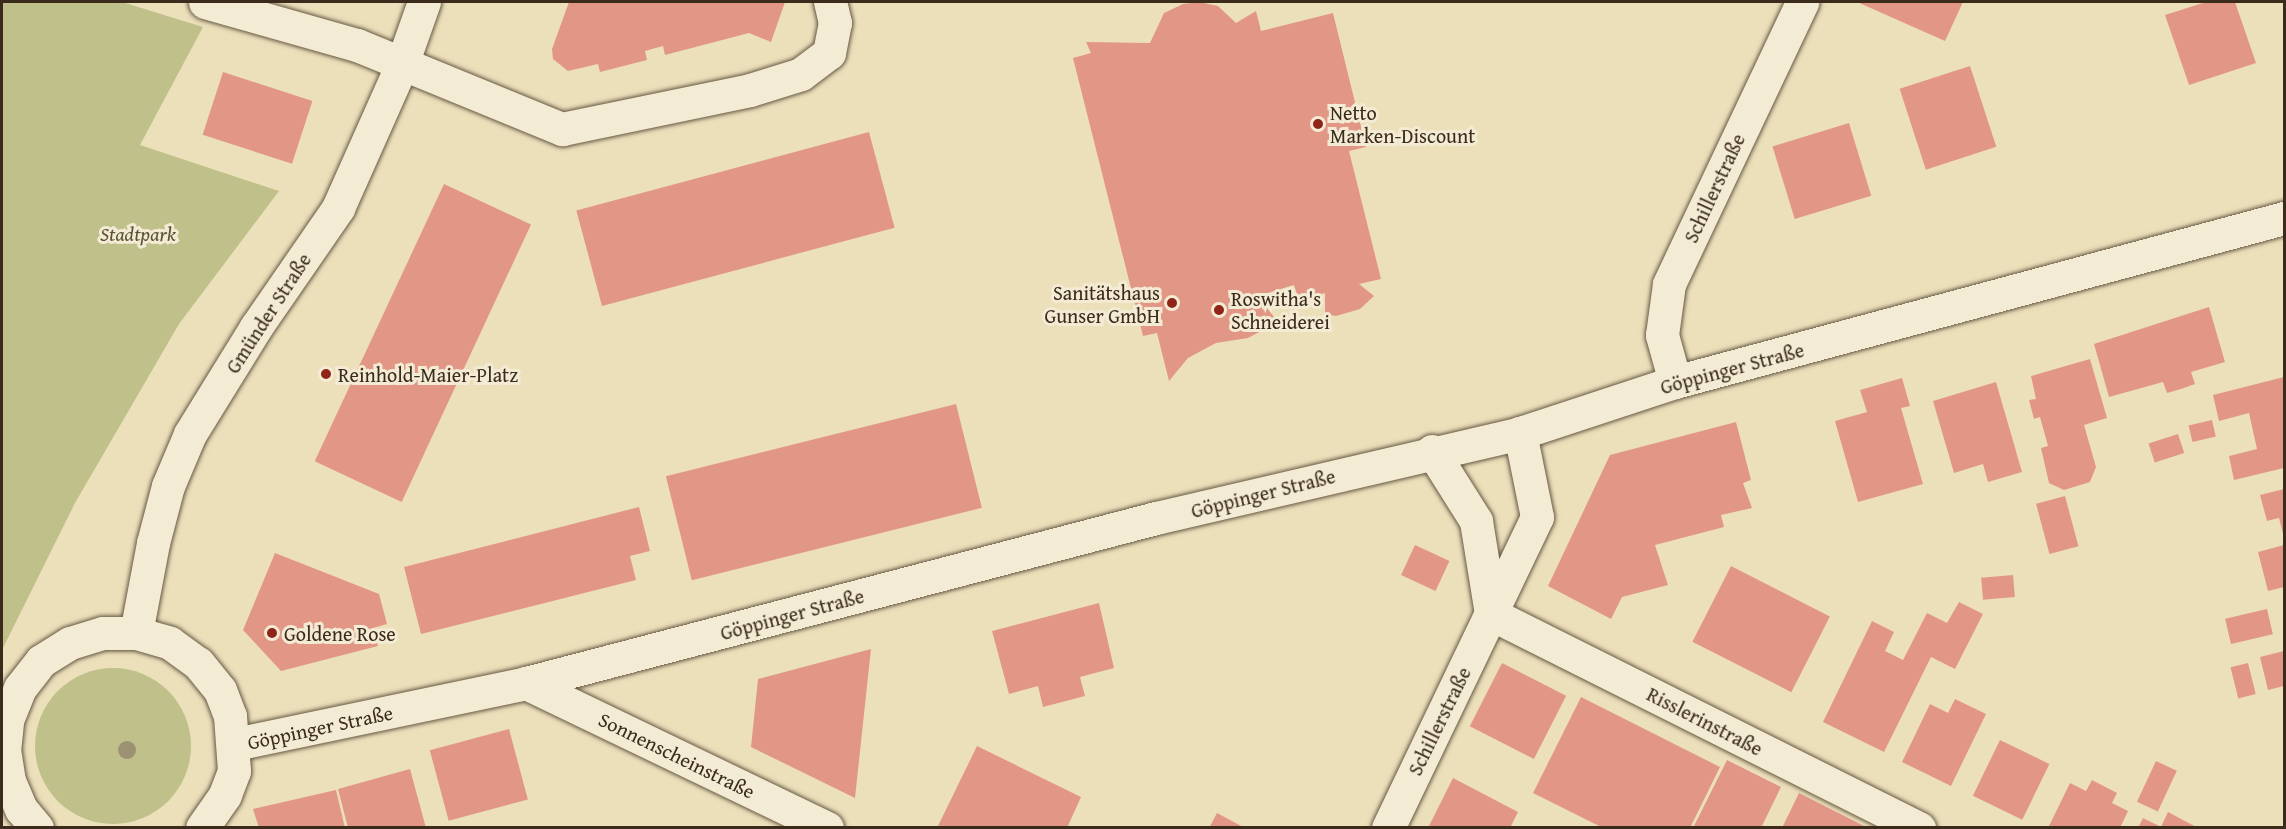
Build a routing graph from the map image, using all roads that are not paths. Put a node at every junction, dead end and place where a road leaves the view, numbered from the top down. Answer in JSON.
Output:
{"nodes":[{"id":1,"x":205,"y":2,"type":"edge"},
{"id":2,"x":424,"y":2,"type":"edge"},
{"id":3,"x":830,"y":2,"type":"edge"},
{"id":4,"x":1802,"y":2,"type":"edge"},
{"id":5,"x":402,"y":64,"type":"junction"},
{"id":6,"x":2284,"y":218,"type":"edge"},
{"id":7,"x":1674,"y":382,"type":"junction"},
{"id":8,"x":1520,"y":432,"type":"junction"},
{"id":9,"x":1432,"y":451,"type":"junction"},
{"id":10,"x":1491,"y":614,"type":"junction"},
{"id":11,"x":136,"y":633,"type":"junction"},
{"id":12,"x":526,"y":683,"type":"junction"},
{"id":13,"x":4,"y":722,"type":"edge"},
{"id":14,"x":235,"y":744,"type":"junction"},
{"id":15,"x":37,"y":828,"type":"edge"},
{"id":16,"x":202,"y":828,"type":"edge"},
{"id":17,"x":827,"y":828,"type":"edge"},
{"id":18,"x":1388,"y":828,"type":"edge"},
{"id":19,"x":1919,"y":828,"type":"edge"}],
"edges":[{"from":1,"to":5,"type":"street"},
{"from":2,"to":5,"type":"street","name":"Gmünder Straße"},
{"from":3,"to":5,"type":"street"},
{"from":4,"to":7,"type":"street","name":"Schillerstraße"},
{"from":5,"to":11,"type":"street","name":"Gmünder Straße"},
{"from":6,"to":7,"type":"street","name":"Göppinger Straße"},
{"from":7,"to":8,"type":"street","name":"Göppinger Straße"},
{"from":8,"to":9,"type":"street","name":"Göppinger Straße"},
{"from":8,"to":10,"type":"street","name":"Schillerstraße"},
{"from":9,"to":10,"type":"street"},
{"from":9,"to":12,"type":"street","name":"Göppinger Straße"},
{"from":10,"to":18,"type":"street","name":"Schillerstraße"},
{"from":10,"to":19,"type":"street","name":"Risslerinstraße"},
{"from":11,"to":13,"type":"street"},
{"from":11,"to":14,"type":"street"},
{"from":12,"to":14,"type":"street","name":"Göppinger Straße"},
{"from":12,"to":17,"type":"street","name":"Sonnenscheinstraße"},
{"from":13,"to":15,"type":"street"},
{"from":14,"to":16,"type":"street"}]}
